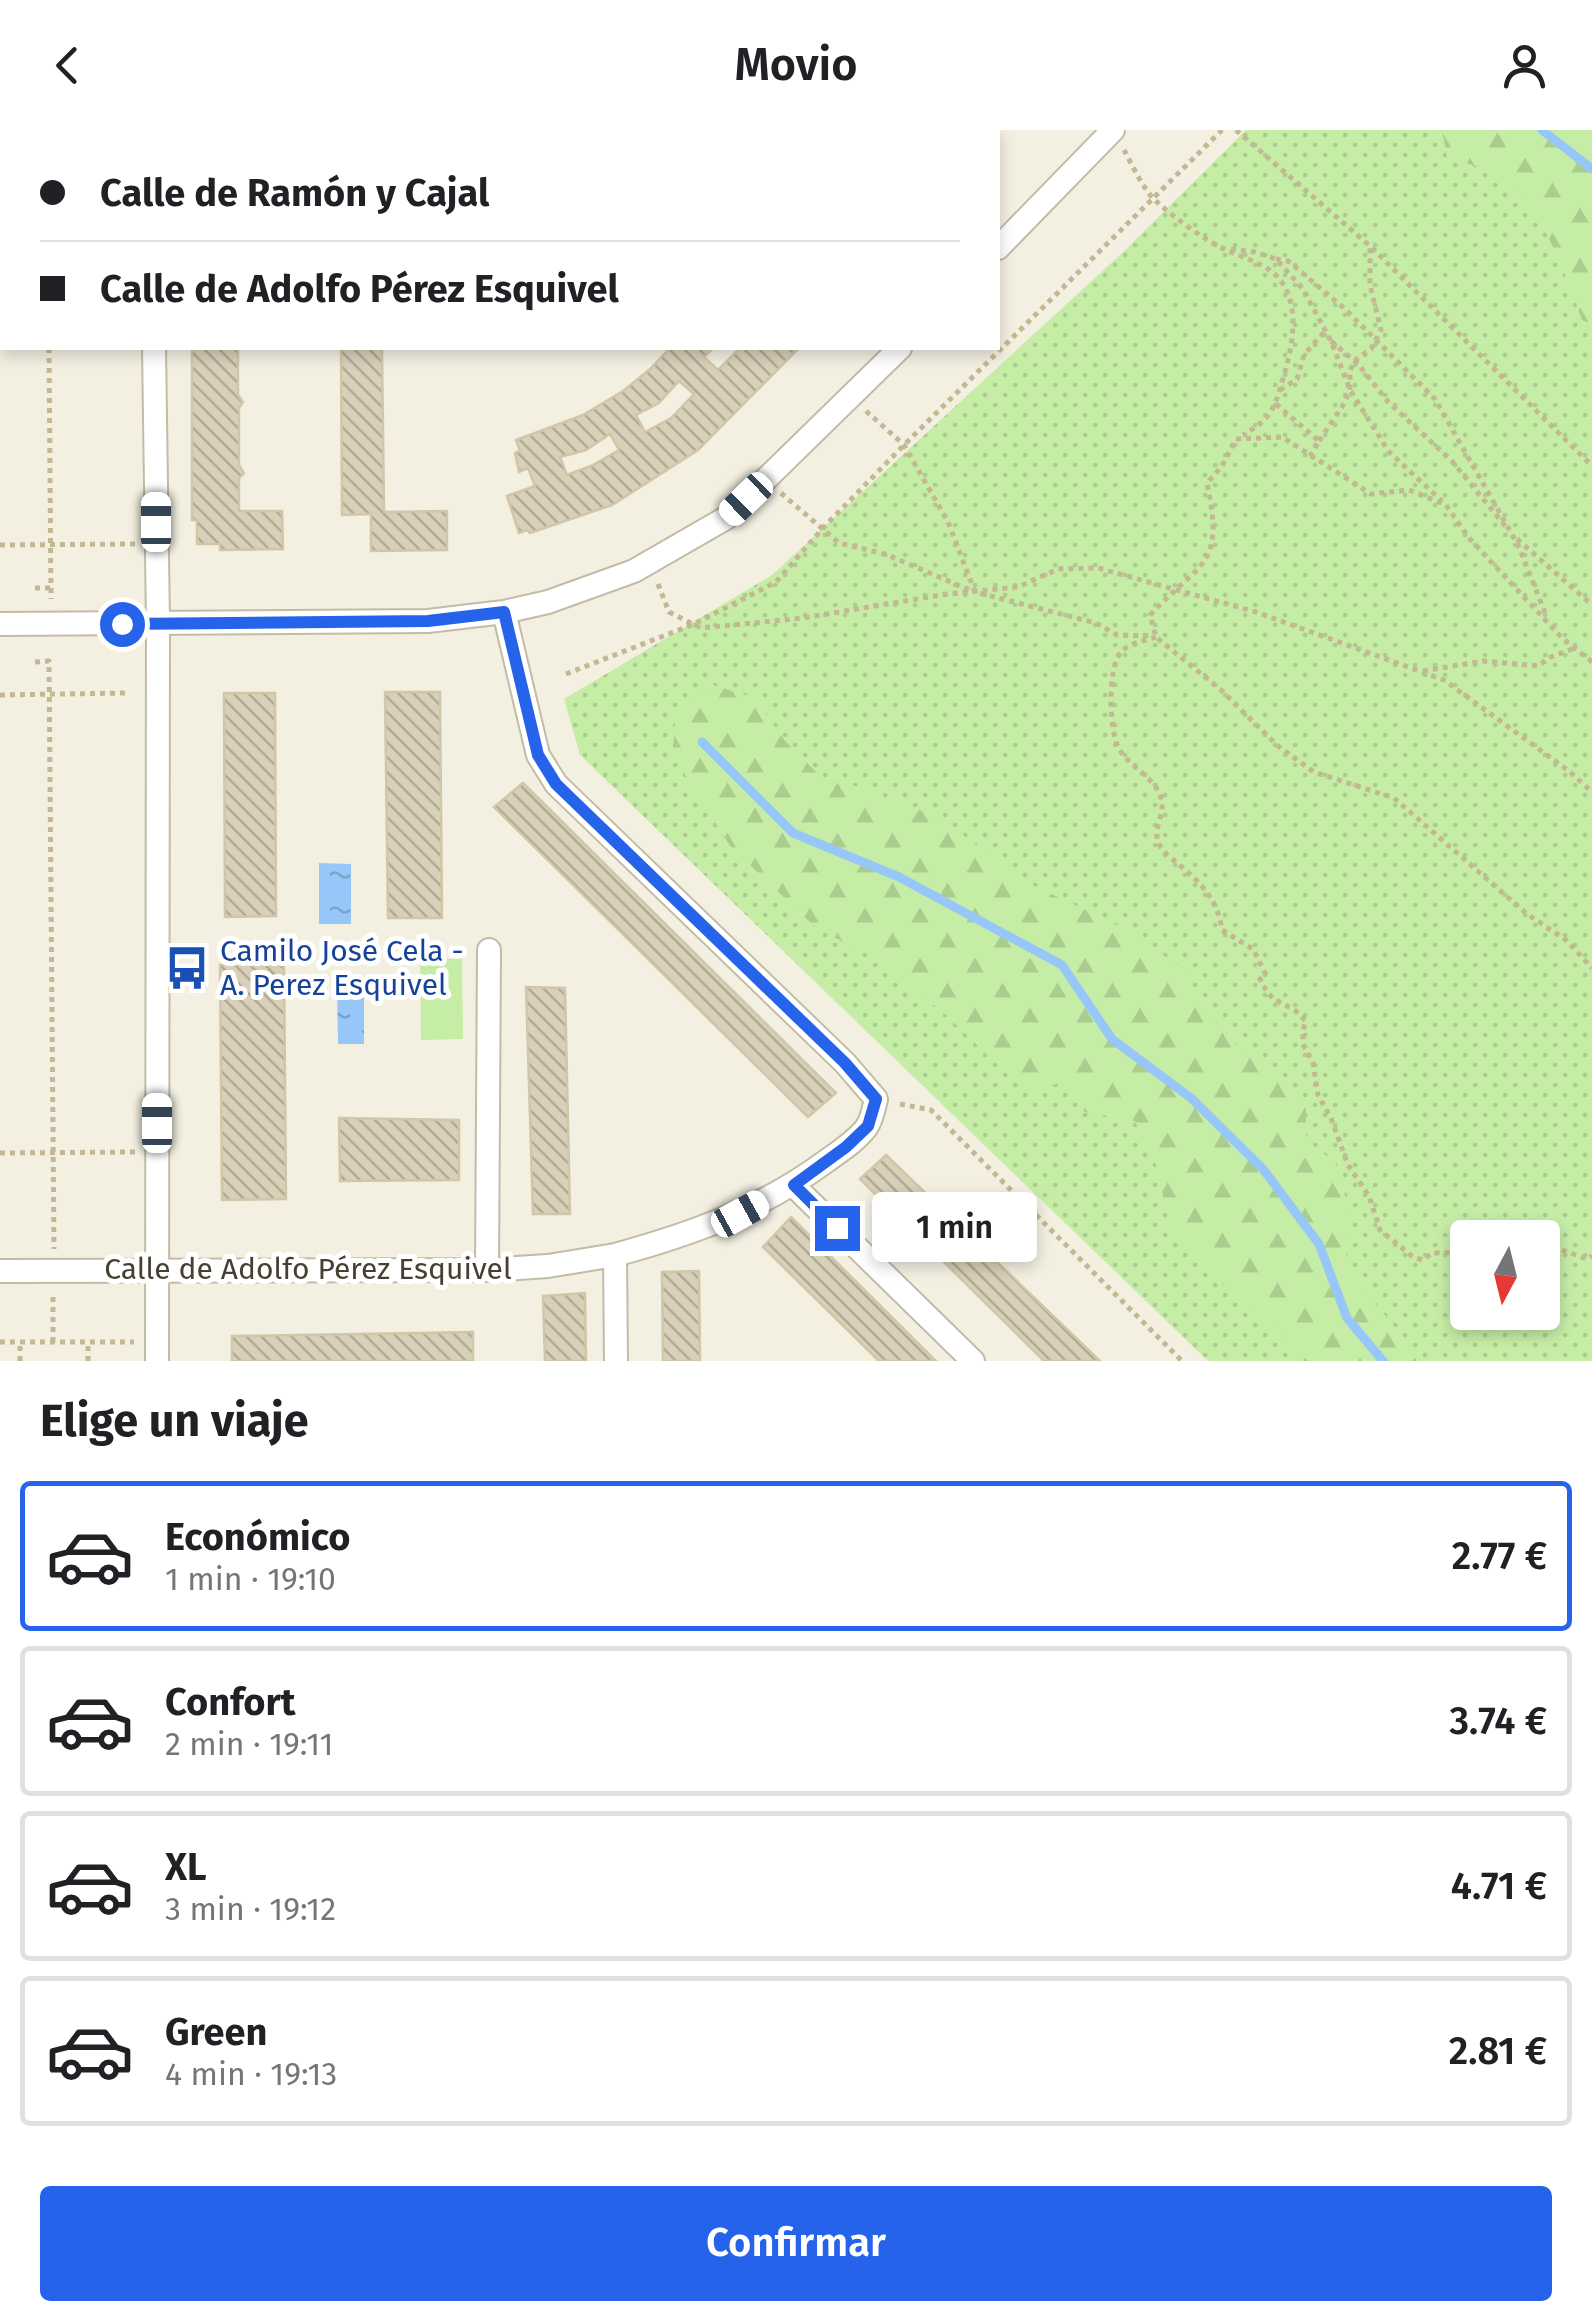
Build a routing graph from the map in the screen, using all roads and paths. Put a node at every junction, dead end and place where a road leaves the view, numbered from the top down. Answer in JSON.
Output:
{"nodes":[{"id":1,"x":1112,"y":130,"type":"edge"},
{"id":2,"x":1222,"y":130,"type":"edge"},
{"id":3,"x":1236,"y":130,"type":"edge"},
{"id":4,"x":1153,"y":200,"type":"junction"},
{"id":5,"x":1000,"y":246,"type":"edge"},
{"id":6,"x":1370,"y":246,"type":"junction"},
{"id":7,"x":1224,"y":248,"type":"junction"},
{"id":8,"x":1276,"y":259,"type":"junction"},
{"id":9,"x":1325,"y":331,"type":"junction"},
{"id":10,"x":1376,"y":340,"type":"junction"},
{"id":11,"x":1330,"y":341,"type":"junction"},
{"id":12,"x":49,"y":350,"type":"edge"},
{"id":13,"x":154,"y":350,"type":"edge"},
{"id":14,"x":898,"y":350,"type":"edge"},
{"id":15,"x":1354,"y":361,"type":"junction"},
{"id":16,"x":1280,"y":390,"type":"junction"},
{"id":17,"x":1350,"y":390,"type":"junction"},
{"id":18,"x":851,"y":397,"type":"junction"},
{"id":19,"x":1276,"y":404,"type":"junction"},
{"id":20,"x":1236,"y":438,"type":"junction"},
{"id":21,"x":1320,"y":440,"type":"junction"},
{"id":22,"x":904,"y":445,"type":"junction"},
{"id":23,"x":1310,"y":456,"type":"junction"},
{"id":24,"x":1592,"y":466,"type":"edge"},
{"id":25,"x":765,"y":480,"type":"junction"},
{"id":26,"x":1446,"y":505,"type":"junction"},
{"id":27,"x":822,"y":528,"type":"junction"},
{"id":28,"x":1514,"y":537,"type":"junction"},
{"id":29,"x":50,"y":544,"type":"junction"},
{"id":30,"x":0,"y":545,"type":"edge"},
{"id":31,"x":649,"y":563,"type":"junction"},
{"id":32,"x":35,"y":588,"type":"dead end"},
{"id":33,"x":1175,"y":589,"type":"junction"},
{"id":34,"x":975,"y":592,"type":"junction"},
{"id":35,"x":1592,"y":604,"type":"edge"},
{"id":36,"x":504,"y":612,"type":"junction"},
{"id":37,"x":1550,"y":623,"type":"junction"},
{"id":38,"x":0,"y":624,"type":"edge"},
{"id":39,"x":158,"y":624,"type":"junction"},
{"id":40,"x":694,"y":624,"type":"junction"},
{"id":41,"x":1156,"y":636,"type":"junction"},
{"id":42,"x":1574,"y":648,"type":"junction"},
{"id":43,"x":36,"y":662,"type":"dead end"},
{"id":44,"x":1592,"y":662,"type":"edge"},
{"id":45,"x":1420,"y":671,"type":"junction"},
{"id":46,"x":566,"y":674,"type":"dead end"},
{"id":47,"x":125,"y":692,"type":"dead end"},
{"id":48,"x":49,"y":694,"type":"junction"},
{"id":49,"x":0,"y":695,"type":"edge"},
{"id":50,"x":1592,"y":792,"type":"edge"},
{"id":51,"x":490,"y":950,"type":"dead end"},
{"id":52,"x":1592,"y":968,"type":"edge"},
{"id":53,"x":876,"y":1099,"type":"junction"},
{"id":54,"x":55,"y":1152,"type":"junction"},
{"id":55,"x":158,"y":1152,"type":"junction"},
{"id":56,"x":0,"y":1153,"type":"edge"},
{"id":57,"x":794,"y":1185,"type":"junction"},
{"id":58,"x":1560,"y":1250,"type":"edge"},
{"id":59,"x":1450,"y":1252,"type":"edge"},
{"id":60,"x":615,"y":1255,"type":"junction"},
{"id":61,"x":1592,"y":1256,"type":"edge"},
{"id":62,"x":158,"y":1269,"type":"junction"},
{"id":63,"x":487,"y":1270,"type":"junction"},
{"id":64,"x":0,"y":1271,"type":"edge"},
{"id":65,"x":53,"y":1272,"type":"junction"},
{"id":66,"x":0,"y":1342,"type":"edge"},
{"id":67,"x":20,"y":1342,"type":"junction"},
{"id":68,"x":53,"y":1342,"type":"junction"},
{"id":69,"x":88,"y":1342,"type":"junction"},
{"id":70,"x":157,"y":1351,"type":"edge"},
{"id":71,"x":20,"y":1361,"type":"edge"},
{"id":72,"x":88,"y":1361,"type":"edge"},
{"id":73,"x":616,"y":1361,"type":"edge"},
{"id":74,"x":973,"y":1361,"type":"edge"},
{"id":75,"x":1182,"y":1361,"type":"edge"}],
"edges":[{"from":1,"to":4,"type":"path"},
{"from":1,"to":5,"type":"street"},
{"from":2,"to":4,"type":"path"},
{"from":3,"to":6,"type":"path"},
{"from":4,"to":7,"type":"path"},
{"from":4,"to":22,"type":"path"},
{"from":6,"to":10,"type":"path"},
{"from":6,"to":24,"type":"path"},
{"from":7,"to":8,"type":"path"},
{"from":7,"to":16,"type":"path"},
{"from":8,"to":9,"type":"path"},
{"from":8,"to":10,"type":"path"},
{"from":9,"to":11,"type":"path"},
{"from":9,"to":16,"type":"path"},
{"from":10,"to":15,"type":"path"},
{"from":10,"to":28,"type":"path"},
{"from":11,"to":15,"type":"path"},
{"from":11,"to":17,"type":"path"},
{"from":12,"to":29,"type":"path"},
{"from":13,"to":39,"type":"street"},
{"from":14,"to":18,"type":"street"},
{"from":15,"to":17,"type":"path"},
{"from":15,"to":28,"type":"path"},
{"from":16,"to":19,"type":"path"},
{"from":17,"to":21,"type":"path"},
{"from":17,"to":26,"type":"path"},
{"from":18,"to":22,"type":"path"},
{"from":18,"to":25,"type":"street"},
{"from":19,"to":20,"type":"path"},
{"from":19,"to":21,"type":"path"},
{"from":20,"to":23,"type":"path"},
{"from":20,"to":33,"type":"path"},
{"from":21,"to":23,"type":"path"},
{"from":22,"to":27,"type":"path"},
{"from":22,"to":34,"type":"path"},
{"from":23,"to":26,"type":"path"},
{"from":25,"to":27,"type":"path"},
{"from":25,"to":31,"type":"street"},
{"from":26,"to":37,"type":"path"},
{"from":27,"to":34,"type":"path"},
{"from":27,"to":40,"type":"path"},
{"from":28,"to":35,"type":"path"},
{"from":28,"to":37,"type":"path"},
{"from":29,"to":30,"type":"path"},
{"from":29,"to":32,"type":"path"},
{"from":31,"to":36,"type":"street"},
{"from":31,"to":40,"type":"path"},
{"from":33,"to":34,"type":"path"},
{"from":33,"to":41,"type":"path"},
{"from":33,"to":45,"type":"path"},
{"from":34,"to":40,"type":"path"},
{"from":34,"to":41,"type":"path"},
{"from":36,"to":39,"type":"street"},
{"from":36,"to":53,"type":"street"},
{"from":37,"to":42,"type":"path"},
{"from":38,"to":39,"type":"street"},
{"from":39,"to":55,"type":"street"},
{"from":40,"to":46,"type":"path"},
{"from":41,"to":52,"type":"path"},
{"from":41,"to":59,"type":"path"},
{"from":42,"to":44,"type":"path"},
{"from":42,"to":45,"type":"path"},
{"from":43,"to":48,"type":"path"},
{"from":45,"to":50,"type":"path"},
{"from":47,"to":48,"type":"path"},
{"from":48,"to":49,"type":"path"},
{"from":48,"to":54,"type":"path"},
{"from":51,"to":63,"type":"street"},
{"from":53,"to":57,"type":"street","name":"Calle de Adolfo Pérez Esquivel"},
{"from":53,"to":75,"type":"path"},
{"from":54,"to":55,"type":"path"},
{"from":54,"to":56,"type":"path"},
{"from":54,"to":65,"type":"path"},
{"from":55,"to":62,"type":"street"},
{"from":57,"to":60,"type":"street","name":"Calle de Adolfo Pérez Esquivel"},
{"from":57,"to":74,"type":"street"},
{"from":58,"to":61,"type":"path"},
{"from":60,"to":63,"type":"street","name":"Calle de Adolfo Pérez Esquivel"},
{"from":60,"to":73,"type":"street"},
{"from":62,"to":63,"type":"street","name":"Calle de Adolfo Pérez Esquivel"},
{"from":62,"to":65,"type":"street","name":"Calle de Adolfo Pérez Esquivel"},
{"from":62,"to":70,"type":"street"},
{"from":64,"to":65,"type":"street","name":"Calle de Adolfo Pérez Esquivel"},
{"from":65,"to":68,"type":"path"},
{"from":66,"to":67,"type":"path"},
{"from":67,"to":68,"type":"path"},
{"from":67,"to":71,"type":"path"},
{"from":68,"to":69,"type":"path"},
{"from":69,"to":70,"type":"path"},
{"from":69,"to":72,"type":"path"}]}
